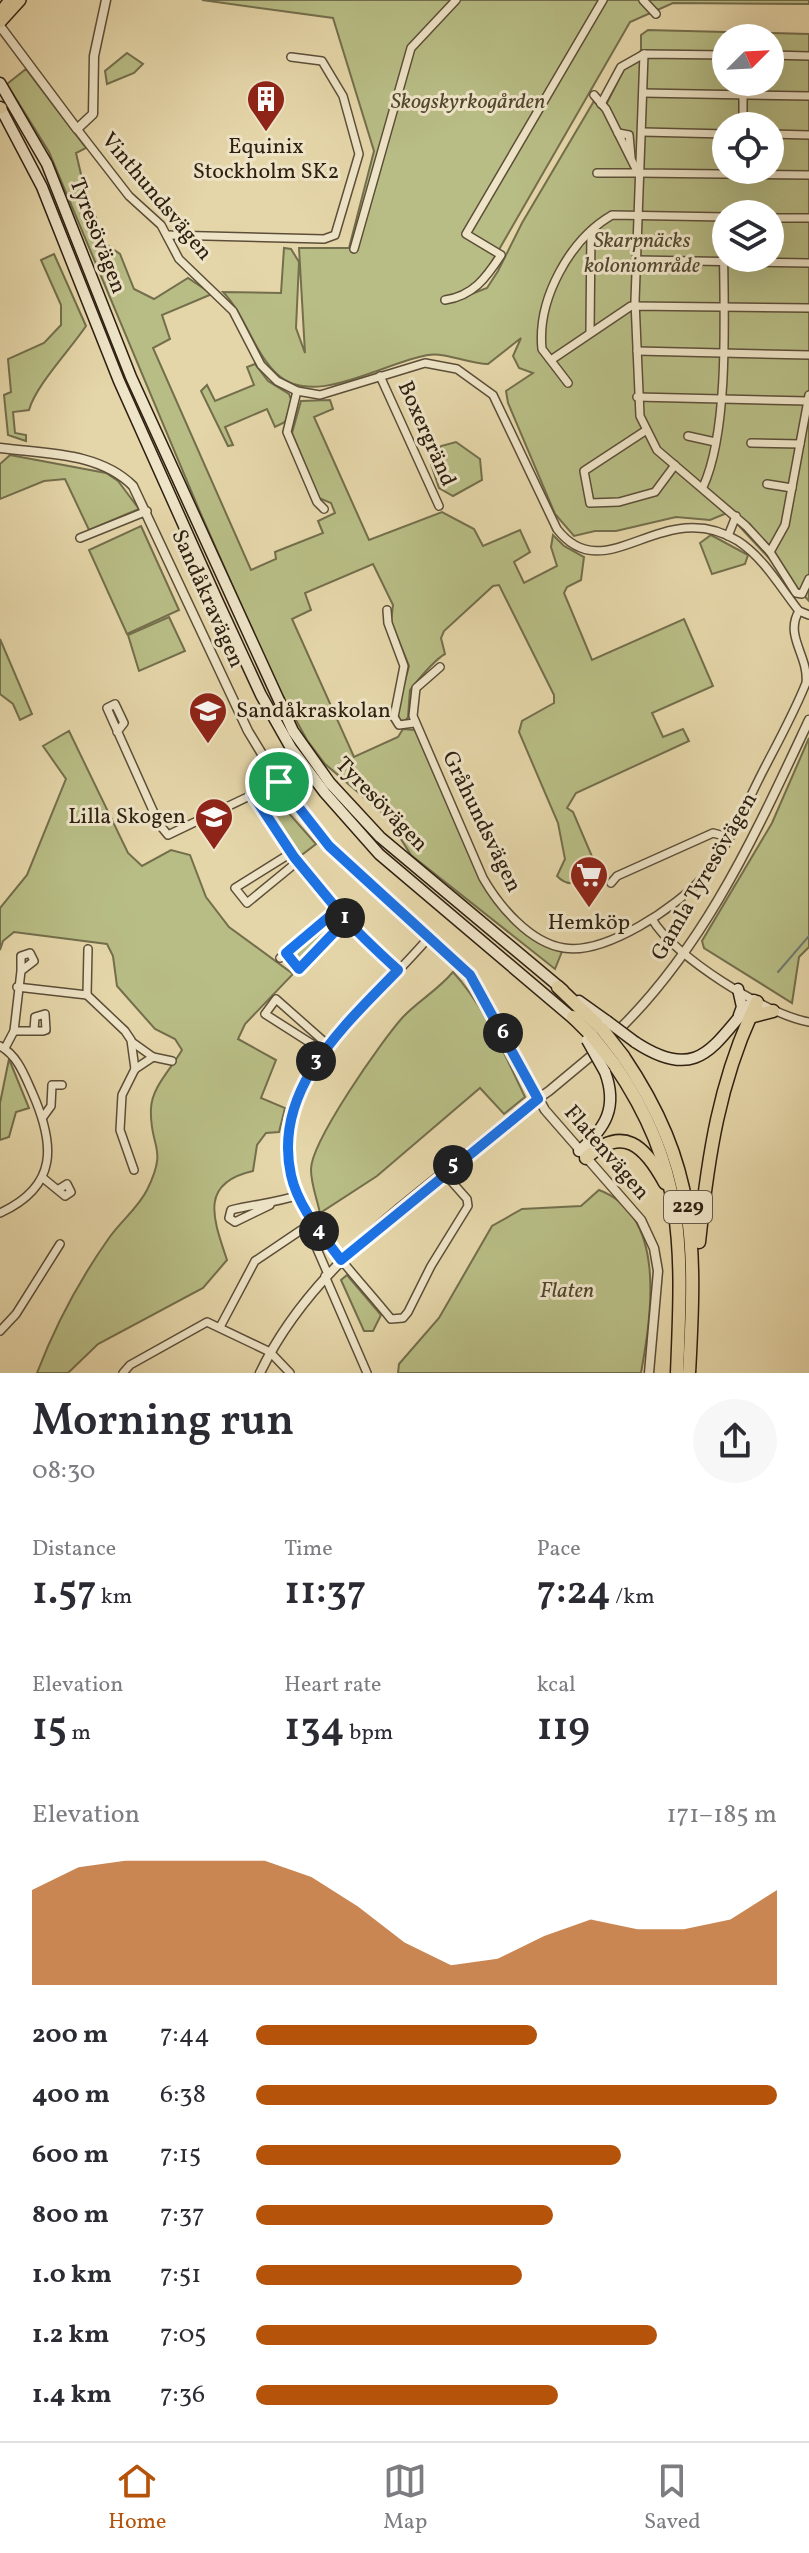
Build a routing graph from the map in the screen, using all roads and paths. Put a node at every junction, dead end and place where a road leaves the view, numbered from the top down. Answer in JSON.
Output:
{"nodes":[{"id":1,"x":10,"y":0,"type":"edge"},
{"id":2,"x":20,"y":0,"type":"edge"},
{"id":3,"x":106,"y":0,"type":"edge"},
{"id":4,"x":456,"y":0,"type":"edge"},
{"id":5,"x":603,"y":0,"type":"edge"},
{"id":6,"x":643,"y":0,"type":"edge"},
{"id":7,"x":0,"y":13,"type":"edge"},
{"id":8,"x":656,"y":14,"type":"dead end"},
{"id":9,"x":0,"y":24,"type":"edge"},
{"id":10,"x":644,"y":54,"type":"junction"},
{"id":11,"x":712,"y":55,"type":"edge"},
{"id":12,"x":784,"y":55,"type":"edge"},
{"id":13,"x":809,"y":56,"type":"edge"},
{"id":14,"x":291,"y":57,"type":"dead end"},
{"id":15,"x":0,"y":83,"type":"edge"},
{"id":16,"x":643,"y":93,"type":"junction"},
{"id":17,"x":712,"y":94,"type":"edge"},
{"id":18,"x":594,"y":95,"type":"dead end"},
{"id":19,"x":784,"y":96,"type":"edge"},
{"id":20,"x":809,"y":96,"type":"edge"},
{"id":21,"x":601,"y":104,"type":"junction"},
{"id":22,"x":0,"y":108,"type":"edge"},
{"id":23,"x":77,"y":129,"type":"junction"},
{"id":24,"x":643,"y":132,"type":"junction"},
{"id":25,"x":712,"y":134,"type":"edge"},
{"id":26,"x":784,"y":134,"type":"edge"},
{"id":27,"x":809,"y":135,"type":"edge"},
{"id":28,"x":712,"y":172,"type":"edge"},
{"id":29,"x":597,"y":173,"type":"dead end"},
{"id":30,"x":638,"y":173,"type":"junction"},
{"id":31,"x":784,"y":174,"type":"edge"},
{"id":32,"x":809,"y":175,"type":"edge"},
{"id":33,"x":638,"y":215,"type":"junction"},
{"id":34,"x":712,"y":217,"type":"edge"},
{"id":35,"x":784,"y":218,"type":"edge"},
{"id":36,"x":809,"y":218,"type":"edge"},
{"id":37,"x":591,"y":231,"type":"junction"},
{"id":38,"x":167,"y":235,"type":"junction"},
{"id":39,"x":354,"y":249,"type":"dead end"},
{"id":40,"x":637,"y":260,"type":"junction"},
{"id":41,"x":712,"y":262,"type":"edge"},
{"id":42,"x":784,"y":263,"type":"edge"},
{"id":43,"x":809,"y":263,"type":"edge"},
{"id":44,"x":723,"y":272,"type":"edge"},
{"id":45,"x":445,"y":300,"type":"dead end"},
{"id":46,"x":636,"y":305,"type":"junction"},
{"id":47,"x":722,"y":306,"type":"junction"},
{"id":48,"x":809,"y":308,"type":"edge"},
{"id":49,"x":590,"y":332,"type":"junction"},
{"id":50,"x":637,"y":351,"type":"junction"},
{"id":51,"x":722,"y":353,"type":"junction"},
{"id":52,"x":809,"y":355,"type":"edge"},
{"id":53,"x":551,"y":360,"type":"junction"},
{"id":54,"x":380,"y":376,"type":"junction"},
{"id":55,"x":568,"y":383,"type":"dead end"},
{"id":56,"x":297,"y":391,"type":"junction"},
{"id":57,"x":637,"y":397,"type":"junction"},
{"id":58,"x":721,"y":398,"type":"junction"},
{"id":59,"x":808,"y":398,"type":"edge"},
{"id":60,"x":645,"y":431,"type":"junction"},
{"id":61,"x":688,"y":436,"type":"dead end"},
{"id":62,"x":715,"y":442,"type":"junction"},
{"id":63,"x":751,"y":443,"type":"dead end"},
{"id":64,"x":800,"y":444,"type":"junction"},
{"id":65,"x":0,"y":448,"type":"edge"},
{"id":66,"x":675,"y":465,"type":"junction"},
{"id":67,"x":767,"y":484,"type":"dead end"},
{"id":68,"x":703,"y":487,"type":"junction"},
{"id":69,"x":792,"y":488,"type":"junction"},
{"id":70,"x":439,"y":506,"type":"dead end"},
{"id":71,"x":324,"y":509,"type":"dead end"},
{"id":72,"x":147,"y":511,"type":"junction"},
{"id":73,"x":736,"y":516,"type":"junction"},
{"id":74,"x":728,"y":536,"type":"junction"},
{"id":75,"x":80,"y":538,"type":"dead end"},
{"id":76,"x":770,"y":552,"type":"junction"},
{"id":77,"x":809,"y":579,"type":"edge"},
{"id":78,"x":387,"y":610,"type":"dead end"},
{"id":79,"x":799,"y":611,"type":"junction"},
{"id":80,"x":809,"y":615,"type":"edge"},
{"id":81,"x":440,"y":667,"type":"dead end"},
{"id":82,"x":809,"y":720,"type":"edge"},
{"id":83,"x":414,"y":723,"type":"junction"},
{"id":84,"x":117,"y":732,"type":"dead end"},
{"id":85,"x":279,"y":782,"type":"junction"},
{"id":86,"x":253,"y":795,"type":"junction"},
{"id":87,"x":728,"y":837,"type":"junction"},
{"id":88,"x":291,"y":853,"type":"junction"},
{"id":89,"x":297,"y":862,"type":"junction"},
{"id":90,"x":611,"y":883,"type":"dead end"},
{"id":91,"x":337,"y":910,"type":"junction"},
{"id":92,"x":652,"y":919,"type":"junction"},
{"id":93,"x":346,"y":920,"type":"junction"},
{"id":94,"x":430,"y":936,"type":"junction"},
{"id":95,"x":88,"y":949,"type":"dead end"},
{"id":96,"x":685,"y":955,"type":"junction"},
{"id":97,"x":398,"y":970,"type":"junction"},
{"id":98,"x":21,"y":971,"type":"dead end"},
{"id":99,"x":17,"y":987,"type":"junction"},
{"id":100,"x":558,"y":987,"type":"joint"},
{"id":101,"x":738,"y":989,"type":"junction"},
{"id":102,"x":87,"y":995,"type":"junction"},
{"id":103,"x":755,"y":1001,"type":"junction"},
{"id":104,"x":773,"y":1011,"type":"junction"},
{"id":105,"x":573,"y":1017,"type":"joint"},
{"id":106,"x":744,"y":1017,"type":"junction"},
{"id":107,"x":809,"y":1022,"type":"edge"},
{"id":108,"x":34,"y":1030,"type":"dead end"},
{"id":109,"x":14,"y":1031,"type":"junction"},
{"id":110,"x":597,"y":1032,"type":"junction"},
{"id":111,"x":131,"y":1040,"type":"junction"},
{"id":112,"x":3,"y":1047,"type":"edge"},
{"id":113,"x":326,"y":1048,"type":"junction"},
{"id":114,"x":153,"y":1057,"type":"junction"},
{"id":115,"x":172,"y":1061,"type":"dead end"},
{"id":116,"x":614,"y":1064,"type":"junction"},
{"id":117,"x":135,"y":1069,"type":"junction"},
{"id":118,"x":62,"y":1085,"type":"dead end"},
{"id":119,"x":538,"y":1099,"type":"junction"},
{"id":120,"x":43,"y":1117,"type":"junction"},
{"id":121,"x":583,"y":1154,"type":"junction"},
{"id":122,"x":134,"y":1170,"type":"dead end"},
{"id":123,"x":444,"y":1173,"type":"junction"},
{"id":124,"x":43,"y":1178,"type":"junction"},
{"id":125,"x":59,"y":1189,"type":"dead end"},
{"id":126,"x":299,"y":1195,"type":"junction"},
{"id":127,"x":675,"y":1204,"type":"junction"},
{"id":128,"x":270,"y":1205,"type":"junction"},
{"id":129,"x":0,"y":1213,"type":"edge"},
{"id":130,"x":310,"y":1224,"type":"junction"},
{"id":131,"x":60,"y":1244,"type":"dead end"},
{"id":132,"x":341,"y":1260,"type":"junction"},
{"id":133,"x":326,"y":1274,"type":"junction"},
{"id":134,"x":695,"y":1276,"type":"junction"},
{"id":135,"x":220,"y":1327,"type":"junction"},
{"id":136,"x":0,"y":1331,"type":"edge"},
{"id":137,"x":270,"y":1352,"type":"junction"},
{"id":138,"x":123,"y":1373,"type":"edge"},
{"id":139,"x":260,"y":1373,"type":"edge"},
{"id":140,"x":290,"y":1373,"type":"edge"},
{"id":141,"x":367,"y":1373,"type":"edge"},
{"id":142,"x":649,"y":1373,"type":"edge"},
{"id":143,"x":677,"y":1373,"type":"edge"},
{"id":144,"x":689,"y":1373,"type":"edge"}],
"edges":[{"from":1,"to":7,"type":"highway"},
{"from":2,"to":9,"type":"highway"},
{"from":3,"to":23,"type":"street"},
{"from":4,"to":39,"type":"street"},
{"from":5,"to":45,"type":"street"},
{"from":6,"to":8,"type":"street"},
{"from":9,"to":23,"type":"street","name":"Vinthundsvägen"},
{"from":10,"to":11,"type":"street"},
{"from":10,"to":16,"type":"street"},
{"from":10,"to":21,"type":"street"},
{"from":12,"to":13,"type":"street"},
{"from":14,"to":38,"type":"street"},
{"from":15,"to":100,"type":"main road","name":"Tyresövägen","number":"229"},
{"from":16,"to":17,"type":"street"},
{"from":16,"to":24,"type":"street"},
{"from":18,"to":21,"type":"street"},
{"from":19,"to":20,"type":"street"},
{"from":21,"to":30,"type":"street"},
{"from":22,"to":105,"type":"main road","name":"Tyresövägen","number":"229"},
{"from":23,"to":38,"type":"street","name":"Vinthundsvägen"},
{"from":24,"to":25,"type":"street"},
{"from":24,"to":30,"type":"street"},
{"from":26,"to":27,"type":"street"},
{"from":28,"to":30,"type":"street"},
{"from":29,"to":30,"type":"street"},
{"from":30,"to":33,"type":"street"},
{"from":31,"to":32,"type":"street"},
{"from":33,"to":34,"type":"street"},
{"from":33,"to":37,"type":"street"},
{"from":33,"to":40,"type":"street"},
{"from":35,"to":36,"type":"street"},
{"from":37,"to":49,"type":"street"},
{"from":37,"to":53,"type":"street"},
{"from":38,"to":56,"type":"street","name":"Vinthundsvägen"},
{"from":40,"to":41,"type":"street"},
{"from":40,"to":46,"type":"street"},
{"from":42,"to":43,"type":"street"},
{"from":44,"to":47,"type":"street"},
{"from":46,"to":47,"type":"street"},
{"from":46,"to":49,"type":"street"},
{"from":46,"to":50,"type":"street"},
{"from":47,"to":48,"type":"street"},
{"from":47,"to":51,"type":"street"},
{"from":49,"to":53,"type":"street"},
{"from":50,"to":51,"type":"street"},
{"from":50,"to":57,"type":"street"},
{"from":51,"to":52,"type":"street"},
{"from":51,"to":58,"type":"street"},
{"from":53,"to":55,"type":"street"},
{"from":54,"to":56,"type":"street"},
{"from":54,"to":70,"type":"street","name":"Boxergränd"},
{"from":54,"to":74,"type":"street"},
{"from":56,"to":71,"type":"street"},
{"from":57,"to":58,"type":"street"},
{"from":57,"to":60,"type":"street"},
{"from":58,"to":59,"type":"street"},
{"from":58,"to":62,"type":"street"},
{"from":59,"to":64,"type":"street"},
{"from":60,"to":66,"type":"street"},
{"from":60,"to":66,"type":"street"},
{"from":61,"to":62,"type":"street"},
{"from":62,"to":68,"type":"street"},
{"from":63,"to":64,"type":"street"},
{"from":64,"to":69,"type":"street"},
{"from":65,"to":72,"type":"street","name":"Sandåkravägen"},
{"from":66,"to":68,"type":"street"},
{"from":67,"to":69,"type":"street"},
{"from":68,"to":73,"type":"street"},
{"from":69,"to":76,"type":"street"},
{"from":72,"to":75,"type":"street"},
{"from":72,"to":85,"type":"street","name":"Sandåkravägen"},
{"from":73,"to":74,"type":"street"},
{"from":73,"to":76,"type":"street"},
{"from":74,"to":79,"type":"street"},
{"from":76,"to":77,"type":"street"},
{"from":78,"to":83,"type":"street","name":"Gråhundsvägen"},
{"from":79,"to":80,"type":"street"},
{"from":79,"to":87,"type":"street","name":"Gråhundsvägen"},
{"from":81,"to":83,"type":"street"},
{"from":82,"to":96,"type":"street","name":"Gamla Tyresövägen"},
{"from":83,"to":92,"type":"street","name":"Gråhundsvägen"},
{"from":84,"to":86,"type":"street"},
{"from":85,"to":86,"type":"street"},
{"from":85,"to":94,"type":"street","name":"Sandåkravägen"},
{"from":86,"to":88,"type":"street"},
{"from":87,"to":90,"type":"street"},
{"from":87,"to":92,"type":"street","name":"Gråhundsvägen"},
{"from":88,"to":89,"type":"street"},
{"from":88,"to":89,"type":"street"},
{"from":89,"to":91,"type":"street"},
{"from":91,"to":93,"type":"street"},
{"from":91,"to":93,"type":"street"},
{"from":92,"to":96,"type":"street"},
{"from":93,"to":97,"type":"street"},
{"from":94,"to":97,"type":"street"},
{"from":94,"to":119,"type":"street","name":"Sandåkravägen"},
{"from":95,"to":102,"type":"street"},
{"from":96,"to":101,"type":"street"},
{"from":96,"to":119,"type":"street","name":"Gamla Tyresövägen"},
{"from":97,"to":113,"type":"street"},
{"from":98,"to":99,"type":"street"},
{"from":99,"to":102,"type":"street"},
{"from":99,"to":109,"type":"street"},
{"from":100,"to":110,"type":"highway","name":"Tyresövägen","number":"229"},
{"from":101,"to":103,"type":"street"},
{"from":101,"to":106,"type":"main road"},
{"from":102,"to":111,"type":"street"},
{"from":103,"to":104,"type":"street"},
{"from":103,"to":106,"type":"highway"},
{"from":104,"to":106,"type":"highway"},
{"from":104,"to":107,"type":"street"},
{"from":105,"to":110,"type":"highway","name":"Tyresövägen","number":"229"},
{"from":106,"to":110,"type":"main road","bridge":true},
{"from":106,"to":134,"type":"highway"},
{"from":108,"to":109,"type":"street"},
{"from":109,"to":112,"type":"street"},
{"from":110,"to":116,"type":"highway","name":"Tyresövägen","number":"229","bridge":true},
{"from":111,"to":114,"type":"street"},
{"from":111,"to":117,"type":"street"},
{"from":112,"to":120,"type":"street"},
{"from":113,"to":113,"type":"street"},
{"from":113,"to":126,"type":"street"},
{"from":114,"to":115,"type":"street"},
{"from":114,"to":117,"type":"street"},
{"from":116,"to":121,"type":"main road"},
{"from":116,"to":127,"type":"highway","name":"Tyresövägen","number":"229"},
{"from":116,"to":134,"type":"highway","name":"Tyresövägen","number":"229"},
{"from":117,"to":122,"type":"street"},
{"from":118,"to":120,"type":"street"},
{"from":119,"to":121,"type":"street","name":"Flatenvägen"},
{"from":119,"to":123,"type":"street","name":"Gamla Tyresövägen"},
{"from":120,"to":124,"type":"street"},
{"from":121,"to":127,"type":"highway"},
{"from":121,"to":142,"type":"street","name":"Flatenvägen"},
{"from":123,"to":132,"type":"street","name":"Gamla Tyresövägen"},
{"from":123,"to":132,"type":"street"},
{"from":124,"to":125,"type":"street"},
{"from":124,"to":129,"type":"street"},
{"from":126,"to":128,"type":"street"},
{"from":126,"to":130,"type":"street"},
{"from":127,"to":143,"type":"highway","name":"Tyresövägen","number":"229"},
{"from":128,"to":128,"type":"street"},
{"from":130,"to":132,"type":"street"},
{"from":130,"to":133,"type":"street"},
{"from":130,"to":135,"type":"street"},
{"from":131,"to":136,"type":"street"},
{"from":132,"to":133,"type":"street","name":"Gamla Tyresövägen"},
{"from":133,"to":137,"type":"street","name":"Gamla Tyresövägen"},
{"from":133,"to":141,"type":"street"},
{"from":134,"to":144,"type":"highway","name":"Tyresövägen","number":"229"},
{"from":135,"to":137,"type":"street"},
{"from":135,"to":138,"type":"street"},
{"from":137,"to":139,"type":"street","name":"Gamla Tyresövägen"},
{"from":137,"to":140,"type":"street"}]}
